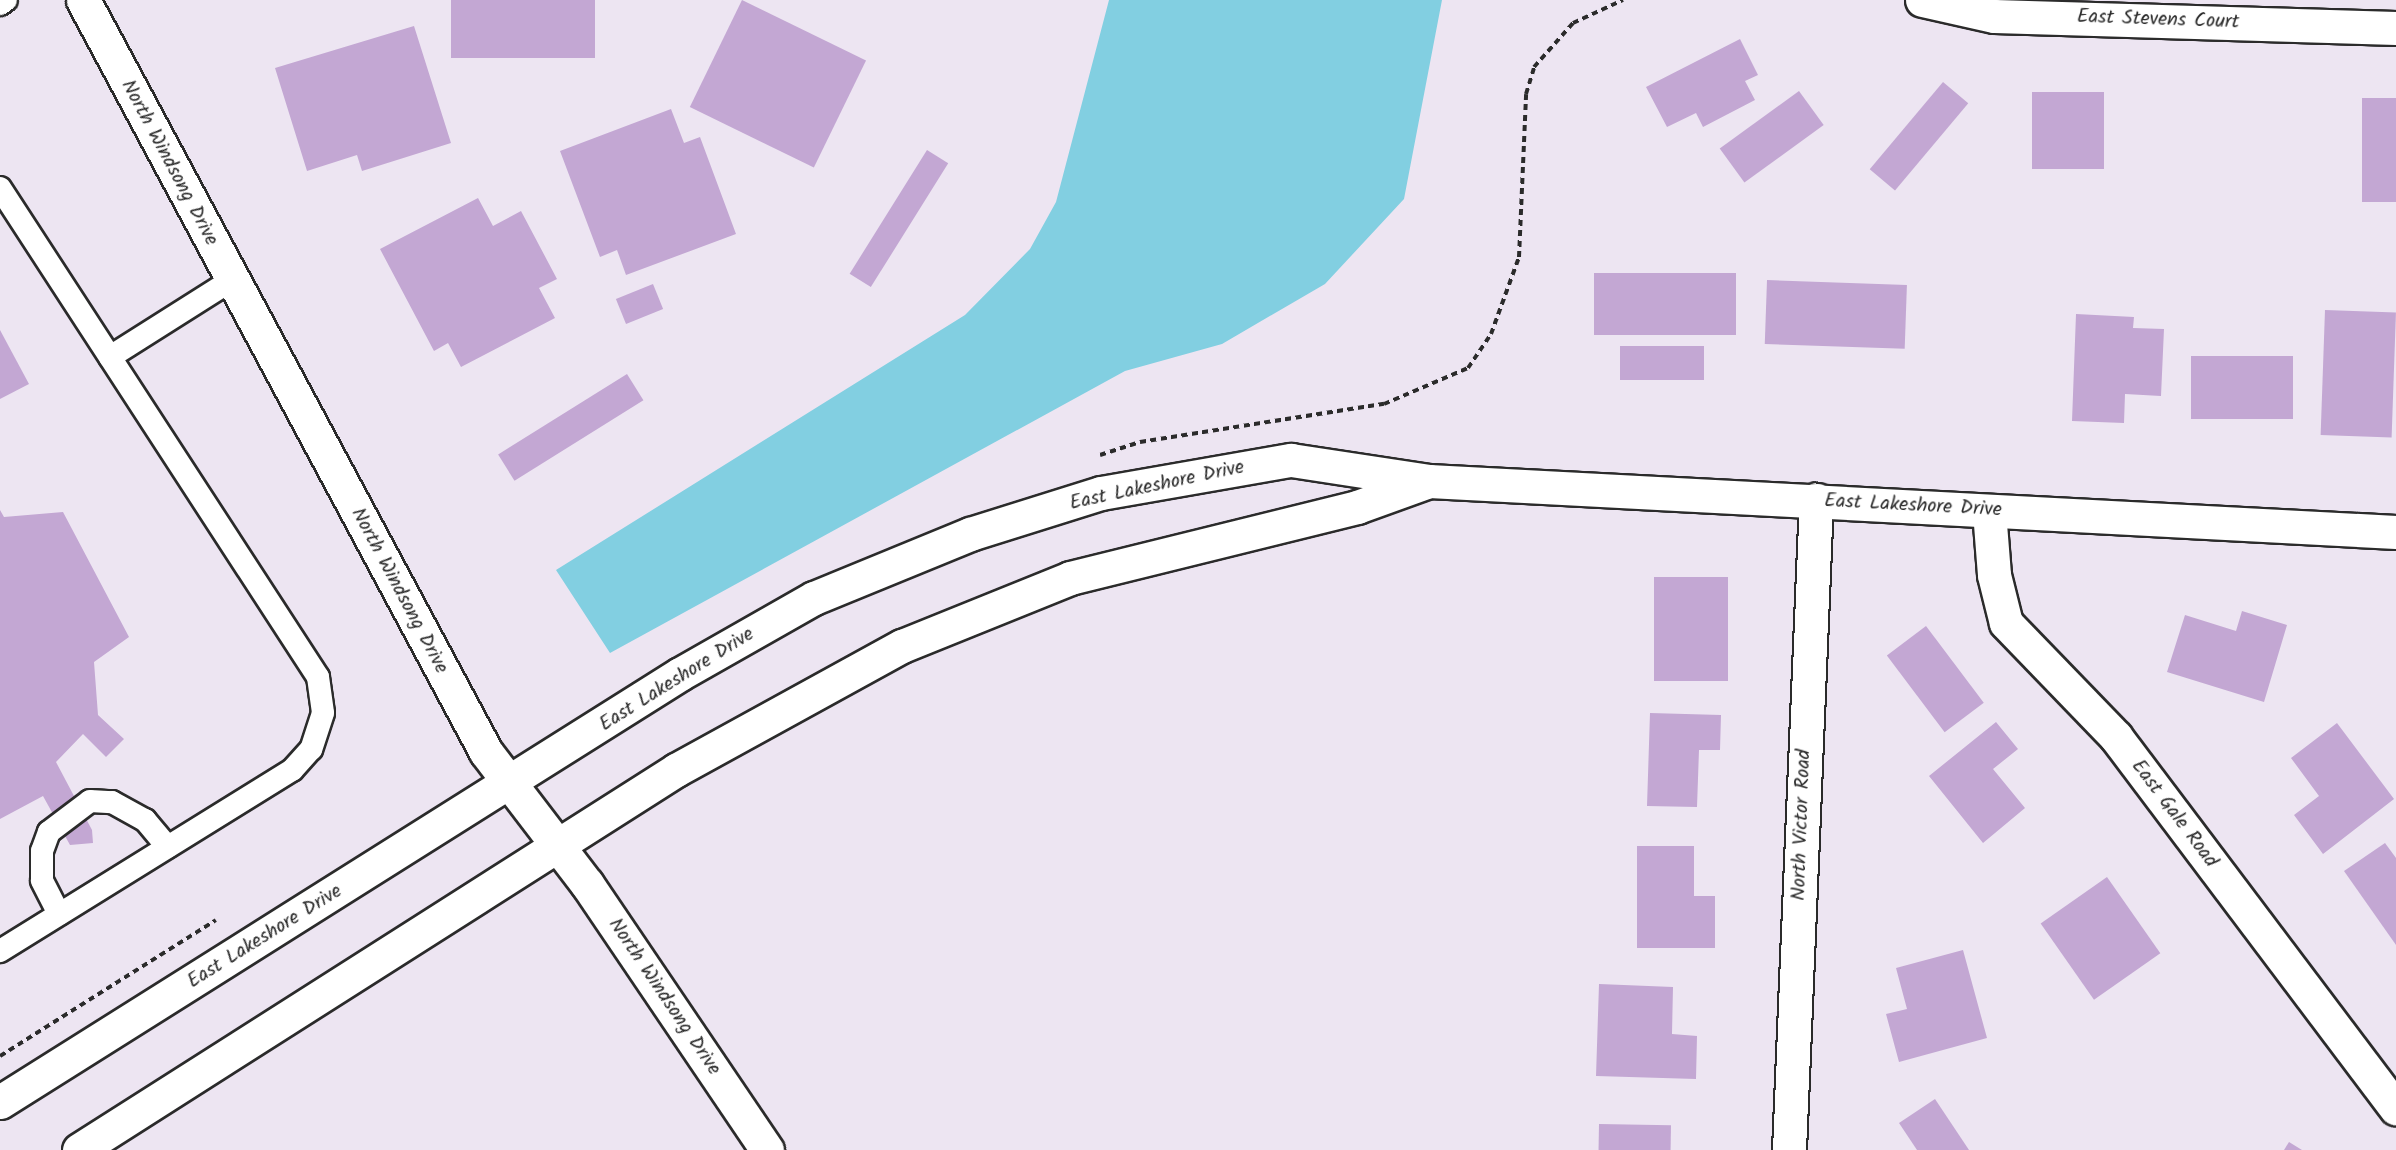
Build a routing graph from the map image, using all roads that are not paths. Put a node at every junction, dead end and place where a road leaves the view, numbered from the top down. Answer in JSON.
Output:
{"nodes":[{"id":1,"x":6,"y":0,"type":"edge"},
{"id":2,"x":83,"y":0,"type":"edge"},
{"id":3,"x":1922,"y":0,"type":"edge"},
{"id":4,"x":0,"y":4,"type":"edge"},
{"id":5,"x":2302,"y":12,"type":"edge"},
{"id":6,"x":2396,"y":28,"type":"edge"},
{"id":7,"x":0,"y":188,"type":"edge"},
{"id":8,"x":232,"y":280,"type":"junction"},
{"id":9,"x":110,"y":357,"type":"junction"},
{"id":10,"x":1429,"y":481,"type":"junction"},
{"id":11,"x":1816,"y":500,"type":"junction"},
{"id":12,"x":1989,"y":511,"type":"junction"},
{"id":13,"x":2396,"y":532,"type":"edge"},
{"id":14,"x":507,"y":785,"type":"junction"},
{"id":15,"x":555,"y":846,"type":"junction"},
{"id":16,"x":168,"y":847,"type":"junction"},
{"id":17,"x":59,"y":914,"type":"junction"},
{"id":18,"x":0,"y":951,"type":"edge"},
{"id":19,"x":0,"y":1102,"type":"edge"},
{"id":20,"x":2396,"y":1108,"type":"edge"},
{"id":21,"x":79,"y":1150,"type":"edge"},
{"id":22,"x":767,"y":1150,"type":"edge"},
{"id":23,"x":1789,"y":1150,"type":"edge"}],
"edges":[{"from":1,"to":4,"type":"lane"},
{"from":2,"to":8,"type":"main road","name":"North Windsong Drive"},
{"from":3,"to":5,"type":"main road","name":"East Stevens Court"},
{"from":5,"to":6,"type":"main road","name":"East Stevens Court"},
{"from":7,"to":9,"type":"lane"},
{"from":8,"to":9,"type":"lane"},
{"from":8,"to":14,"type":"main road","name":"North Windsong Drive"},
{"from":9,"to":16,"type":"lane"},
{"from":10,"to":11,"type":"main road","name":"East Lakeshore Drive"},
{"from":10,"to":14,"type":"main road","name":"East Lakeshore Drive"},
{"from":10,"to":15,"type":"main road","name":"East Lakeshore Drive"},
{"from":11,"to":12,"type":"main road","name":"East Lakeshore Drive"},
{"from":11,"to":23,"type":"main road","name":"North Victor Road"},
{"from":12,"to":13,"type":"main road","name":"East Lakeshore Drive"},
{"from":12,"to":20,"type":"main road","name":"East Gale Road"},
{"from":14,"to":15,"type":"main road","name":"North Windsong Drive"},
{"from":14,"to":19,"type":"main road","name":"East Lakeshore Drive"},
{"from":15,"to":21,"type":"main road","name":"East Lakeshore Drive"},
{"from":15,"to":22,"type":"main road","name":"North Windsong Drive"},
{"from":16,"to":17,"type":"lane"},
{"from":16,"to":17,"type":"lane"},
{"from":17,"to":18,"type":"lane"}]}
